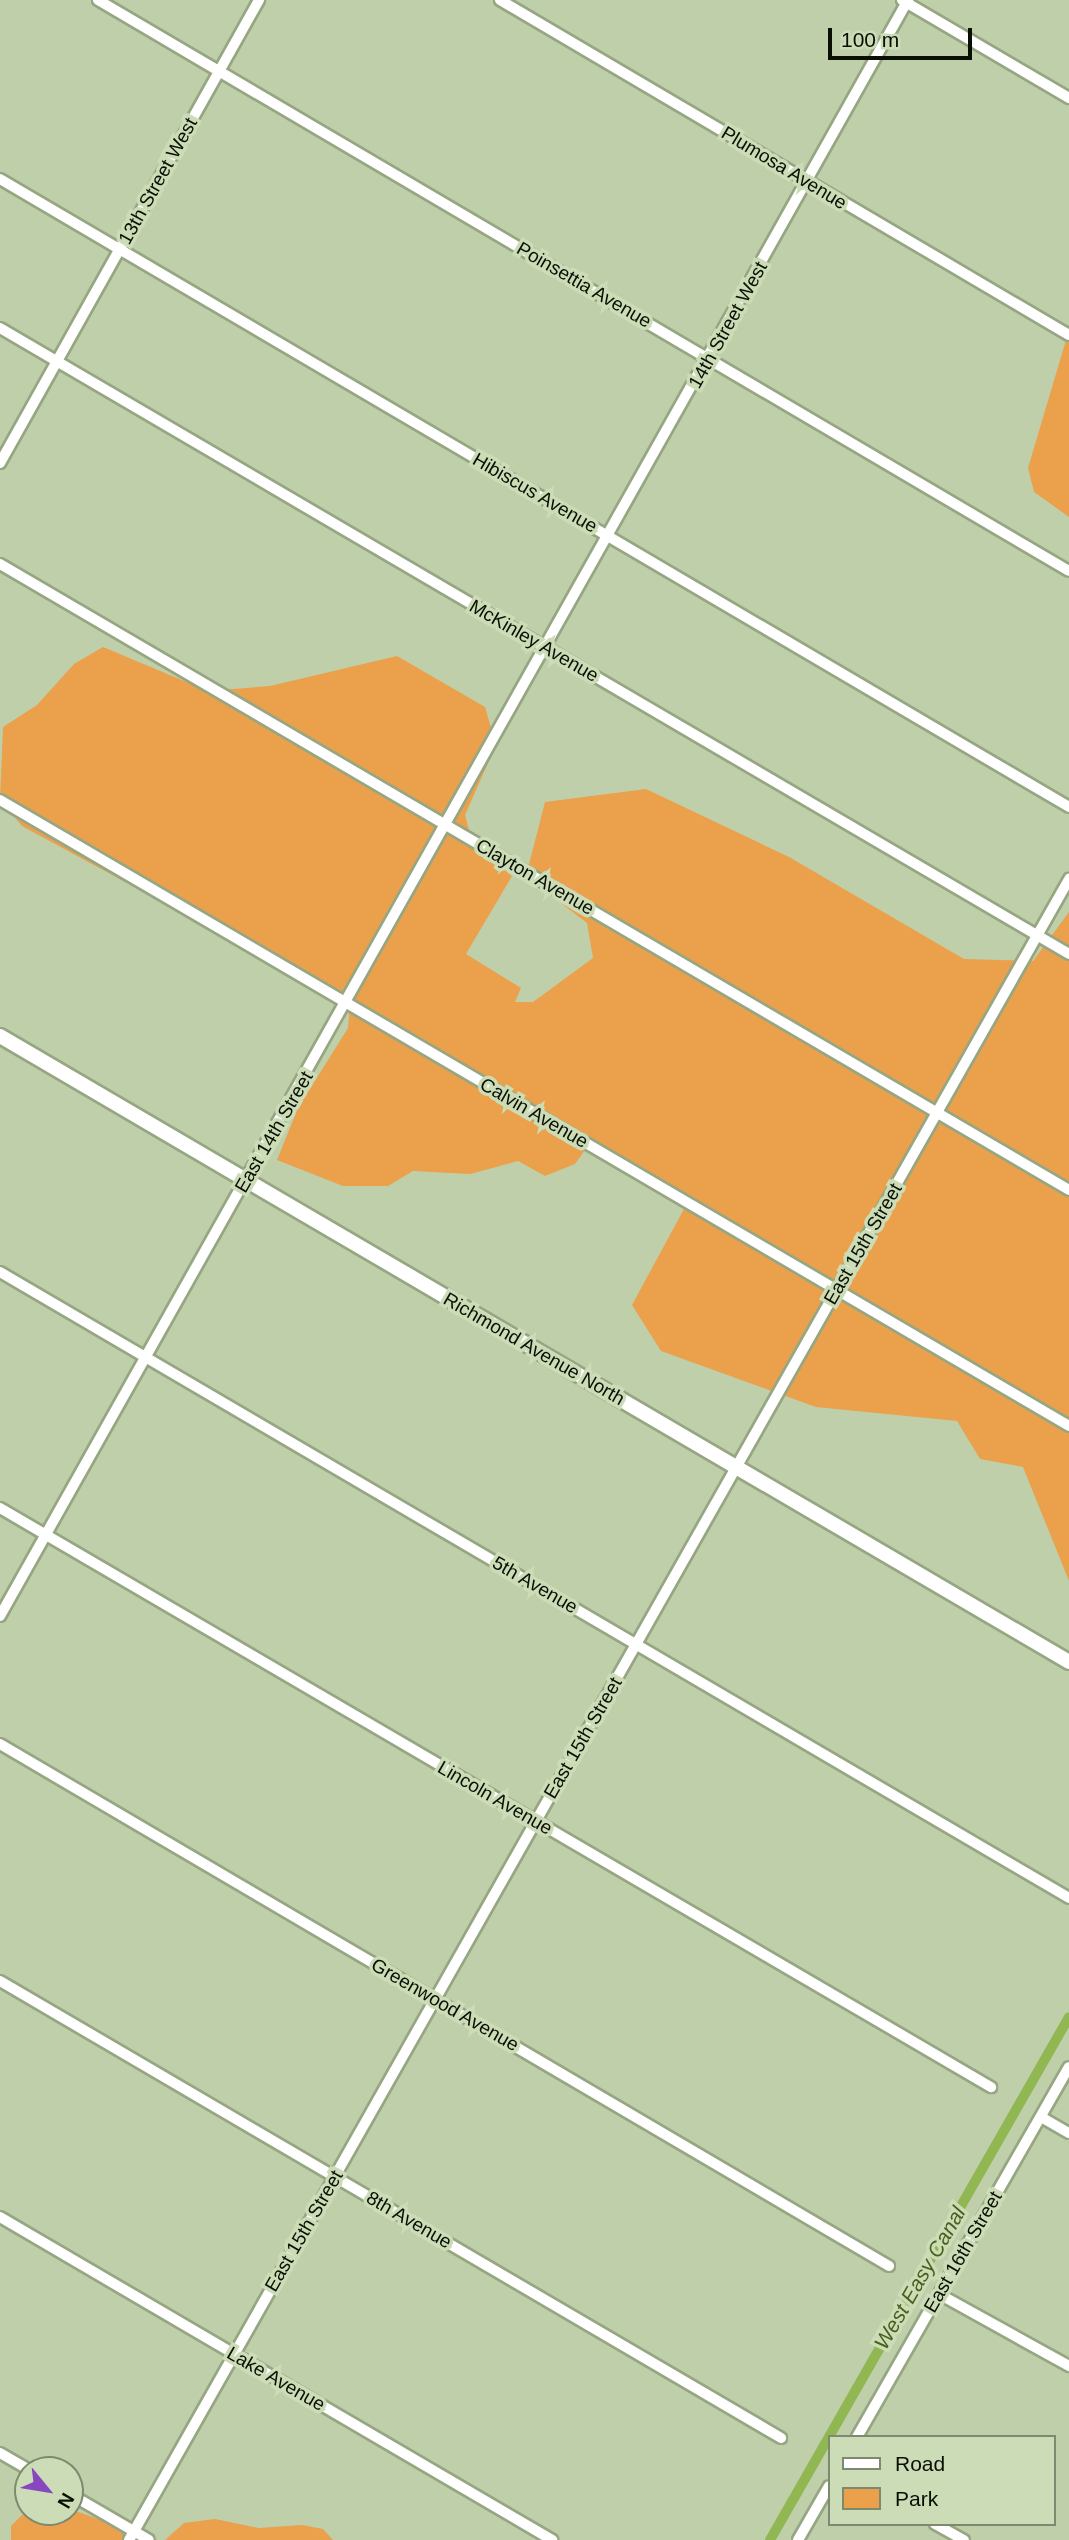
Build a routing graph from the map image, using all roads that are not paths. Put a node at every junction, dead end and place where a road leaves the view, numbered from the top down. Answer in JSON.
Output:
{"nodes":[{"id":1,"x":98,"y":0,"type":"edge"},
{"id":2,"x":259,"y":0,"type":"edge"},
{"id":3,"x":500,"y":0,"type":"edge"},
{"id":4,"x":905,"y":1,"type":"edge"},
{"id":5,"x":220,"y":71,"type":"junction"},
{"id":6,"x":1069,"y":98,"type":"edge"},
{"id":7,"x":0,"y":178,"type":"edge"},
{"id":8,"x":808,"y":182,"type":"junction"},
{"id":9,"x":121,"y":249,"type":"junction"},
{"id":10,"x":0,"y":328,"type":"edge"},
{"id":11,"x":1069,"y":335,"type":"edge"},
{"id":12,"x":709,"y":359,"type":"junction"},
{"id":13,"x":57,"y":362,"type":"junction"},
{"id":14,"x":0,"y":463,"type":"edge"},
{"id":15,"x":610,"y":537,"type":"junction"},
{"id":16,"x":0,"y":564,"type":"edge"},
{"id":17,"x":1069,"y":571,"type":"edge"},
{"id":18,"x":548,"y":649,"type":"junction"},
{"id":19,"x":0,"y":800,"type":"edge"},
{"id":20,"x":1069,"y":807,"type":"edge"},
{"id":21,"x":447,"y":827,"type":"junction"},
{"id":22,"x":1069,"y":879,"type":"edge"},
{"id":23,"x":1038,"y":935,"type":"junction"},
{"id":24,"x":1069,"y":954,"type":"edge"},
{"id":25,"x":348,"y":1004,"type":"junction"},
{"id":26,"x":0,"y":1036,"type":"edge"},
{"id":27,"x":937,"y":1112,"type":"junction"},
{"id":28,"x":247,"y":1180,"type":"junction"},
{"id":29,"x":1069,"y":1190,"type":"edge"},
{"id":30,"x":0,"y":1272,"type":"edge"},
{"id":31,"x":837,"y":1290,"type":"junction"},
{"id":32,"x":146,"y":1358,"type":"junction"},
{"id":33,"x":1069,"y":1426,"type":"edge"},
{"id":34,"x":736,"y":1467,"type":"junction"},
{"id":35,"x":0,"y":1508,"type":"edge"},
{"id":36,"x":46,"y":1534,"type":"junction"},
{"id":37,"x":0,"y":1616,"type":"edge"},
{"id":38,"x":636,"y":1645,"type":"junction"},
{"id":39,"x":1069,"y":1662,"type":"edge"},
{"id":40,"x":0,"y":1744,"type":"edge"},
{"id":41,"x":536,"y":1822,"type":"junction"},
{"id":42,"x":1069,"y":1898,"type":"edge"},
{"id":43,"x":0,"y":1981,"type":"edge"},
{"id":44,"x":436,"y":2000,"type":"junction"},
{"id":45,"x":1069,"y":2067,"type":"edge"},
{"id":46,"x":991,"y":2087,"type":"dead end"},
{"id":47,"x":1041,"y":2117,"type":"junction"},
{"id":48,"x":1069,"y":2133,"type":"edge"},
{"id":49,"x":335,"y":2176,"type":"junction"},
{"id":50,"x":0,"y":2217,"type":"edge"},
{"id":51,"x":889,"y":2266,"type":"dead end"},
{"id":52,"x":939,"y":2294,"type":"junction"},
{"id":53,"x":234,"y":2354,"type":"junction"},
{"id":54,"x":1069,"y":2365,"type":"edge"},
{"id":55,"x":858,"y":2435,"type":"edge"},
{"id":56,"x":781,"y":2438,"type":"dead end"},
{"id":57,"x":828,"y":2488,"type":"edge"},
{"id":58,"x":84,"y":2503,"type":"edge"},
{"id":59,"x":939,"y":2526,"type":"edge"},
{"id":60,"x":132,"y":2536,"type":"edge"},
{"id":61,"x":149,"y":2540,"type":"edge"},
{"id":62,"x":552,"y":2540,"type":"edge"},
{"id":63,"x":798,"y":2540,"type":"edge"},
{"id":64,"x":964,"y":2540,"type":"edge"}],
"edges":[{"from":1,"to":5,"type":"street","name":"Poinsettia Avenue"},
{"from":2,"to":5,"type":"street","name":"13th Street West"},
{"from":3,"to":8,"type":"street","name":"Plumosa Avenue"},
{"from":4,"to":6,"type":"street"},
{"from":4,"to":8,"type":"street","name":"14th Street West"},
{"from":5,"to":9,"type":"street","name":"13th Street West"},
{"from":5,"to":12,"type":"street","name":"Poinsettia Avenue"},
{"from":7,"to":9,"type":"street","name":"Hibiscus Avenue"},
{"from":8,"to":11,"type":"street","name":"Plumosa Avenue"},
{"from":8,"to":12,"type":"street","name":"14th Street West"},
{"from":9,"to":13,"type":"street","name":"13th Street West"},
{"from":9,"to":15,"type":"street","name":"Hibiscus Avenue"},
{"from":10,"to":13,"type":"street","name":"McKinley Avenue"},
{"from":12,"to":15,"type":"street","name":"14th Street West"},
{"from":12,"to":17,"type":"street","name":"Poinsettia Avenue"},
{"from":13,"to":14,"type":"street","name":"13th Street West"},
{"from":13,"to":18,"type":"street","name":"McKinley Avenue"},
{"from":15,"to":18,"type":"street","name":"14th Street West"},
{"from":15,"to":20,"type":"street","name":"Hibiscus Avenue"},
{"from":16,"to":21,"type":"street","name":"Clayton Avenue"},
{"from":18,"to":21,"type":"street","name":"East 14th Street"},
{"from":18,"to":23,"type":"street","name":"McKinley Avenue"},
{"from":19,"to":25,"type":"street","name":"Calvin Avenue"},
{"from":21,"to":25,"type":"street","name":"East 14th Street"},
{"from":21,"to":27,"type":"street","name":"Clayton Avenue"},
{"from":22,"to":23,"type":"street","name":"East 15th Street"},
{"from":23,"to":24,"type":"street","name":"McKinley Avenue"},
{"from":23,"to":27,"type":"street","name":"East 15th Street"},
{"from":25,"to":28,"type":"street","name":"East 14th Street"},
{"from":25,"to":31,"type":"street","name":"Calvin Avenue"},
{"from":26,"to":28,"type":"street","name":"Richmond Avenue North"},
{"from":27,"to":29,"type":"street","name":"Clayton Avenue"},
{"from":27,"to":31,"type":"street","name":"East 15th Street"},
{"from":28,"to":32,"type":"street","name":"East 14th Street"},
{"from":28,"to":34,"type":"street","name":"Richmond Avenue North"},
{"from":30,"to":32,"type":"street","name":"5th Avenue"},
{"from":31,"to":33,"type":"street","name":"Calvin Avenue"},
{"from":31,"to":34,"type":"street","name":"East 15th Street"},
{"from":32,"to":36,"type":"street","name":"East 14th Street"},
{"from":32,"to":38,"type":"street","name":"5th Avenue"},
{"from":34,"to":38,"type":"street","name":"East 15th Street"},
{"from":34,"to":39,"type":"street","name":"Richmond Avenue North"},
{"from":35,"to":36,"type":"street","name":"Lincoln Avenue"},
{"from":36,"to":37,"type":"street","name":"East 14th Street"},
{"from":36,"to":41,"type":"street","name":"Lincoln Avenue"},
{"from":38,"to":41,"type":"street","name":"East 15th Street"},
{"from":38,"to":42,"type":"street","name":"5th Avenue"},
{"from":40,"to":44,"type":"street","name":"Greenwood Avenue"},
{"from":41,"to":44,"type":"street","name":"East 15th Street"},
{"from":41,"to":46,"type":"street","name":"Lincoln Avenue"},
{"from":43,"to":49,"type":"street","name":"8th Avenue"},
{"from":44,"to":49,"type":"street","name":"East 15th Street"},
{"from":44,"to":51,"type":"street","name":"Greenwood Avenue"},
{"from":45,"to":47,"type":"street","name":"East 16th Street"},
{"from":47,"to":48,"type":"street"},
{"from":47,"to":52,"type":"street","name":"East 16th Street"},
{"from":49,"to":53,"type":"street","name":"East 15th Street"},
{"from":49,"to":56,"type":"street","name":"8th Avenue"},
{"from":50,"to":53,"type":"street","name":"Lake Avenue"},
{"from":52,"to":54,"type":"street"},
{"from":52,"to":55,"type":"street","name":"East 16th Street"},
{"from":53,"to":60,"type":"street","name":"East 15th Street"},
{"from":53,"to":62,"type":"street","name":"Lake Avenue"},
{"from":57,"to":63,"type":"street"},
{"from":58,"to":60,"type":"street"},
{"from":59,"to":64,"type":"street"},
{"from":60,"to":61,"type":"street"}]}
